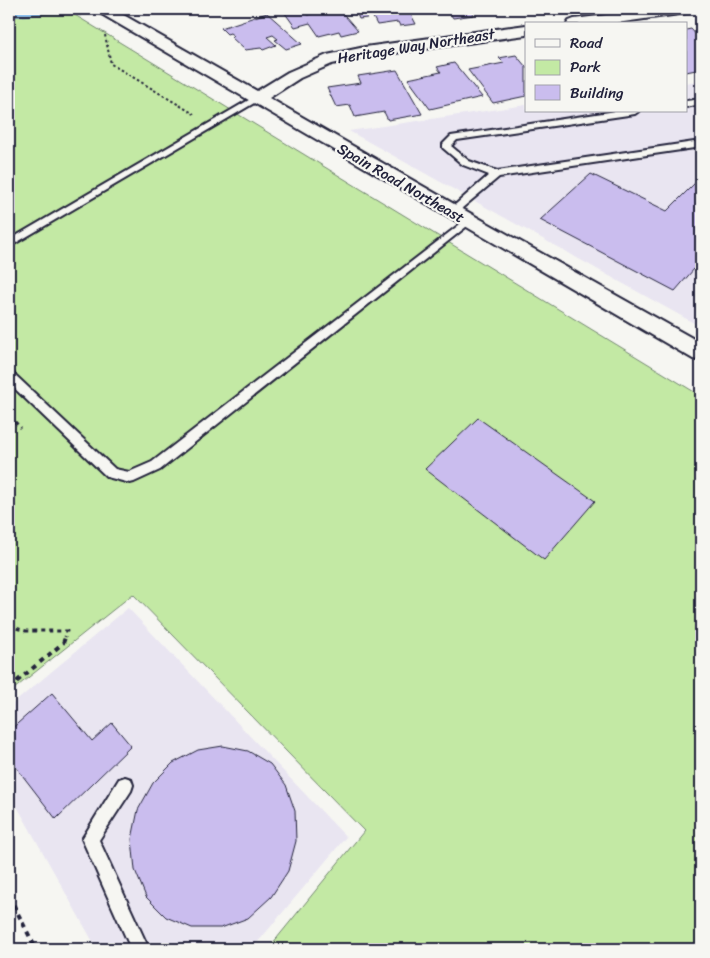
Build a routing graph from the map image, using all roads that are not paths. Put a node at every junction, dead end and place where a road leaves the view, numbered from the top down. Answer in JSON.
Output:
{"nodes":[{"id":1,"x":103,"y":9,"type":"edge"},
{"id":2,"x":686,"y":9,"type":"edge"},
{"id":3,"x":589,"y":22,"type":"edge"},
{"id":4,"x":525,"y":30,"type":"edge"},
{"id":5,"x":257,"y":99,"type":"junction"},
{"id":6,"x":701,"y":102,"type":"edge"},
{"id":7,"x":688,"y":104,"type":"edge"},
{"id":8,"x":628,"y":112,"type":"edge"},
{"id":9,"x":701,"y":144,"type":"edge"},
{"id":10,"x":496,"y":174,"type":"junction"},
{"id":11,"x":452,"y":212,"type":"junction"},
{"id":12,"x":468,"y":222,"type":"junction"},
{"id":13,"x":9,"y":244,"type":"edge"},
{"id":14,"x":701,"y":353,"type":"edge"},
{"id":15,"x":9,"y":376,"type":"edge"},
{"id":16,"x":125,"y":785,"type":"dead end"},
{"id":17,"x":140,"y":949,"type":"edge"}],
"edges":[{"from":1,"to":5,"type":"street","name":"Spain Road Northeast"},
{"from":2,"to":3,"type":"street"},
{"from":4,"to":5,"type":"street","name":"Heritage Way Northeast"},
{"from":5,"to":11,"type":"street","name":"Spain Road Northeast"},
{"from":5,"to":13,"type":"lane"},
{"from":6,"to":7,"type":"lane"},
{"from":8,"to":10,"type":"lane"},
{"from":9,"to":10,"type":"lane"},
{"from":10,"to":11,"type":"lane"},
{"from":11,"to":12,"type":"street","name":"Spain Road Northeast"},
{"from":12,"to":14,"type":"street","name":"Spain Road Northeast"},
{"from":12,"to":15,"type":"lane"},
{"from":16,"to":17,"type":"lane"}]}
